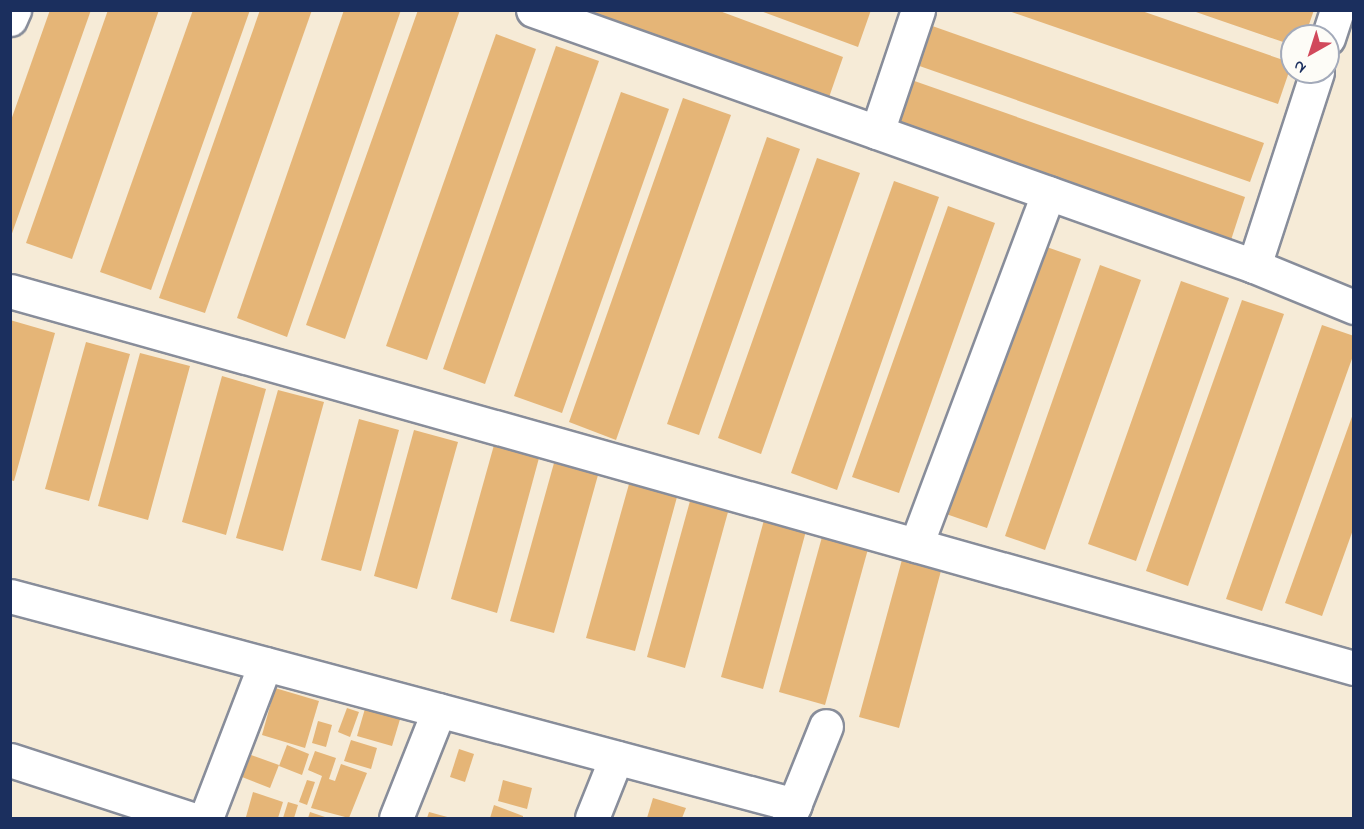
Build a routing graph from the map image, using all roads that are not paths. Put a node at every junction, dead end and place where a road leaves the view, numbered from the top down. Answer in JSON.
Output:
{"nodes":[{"id":1,"x":14,"y":10,"type":"edge"},
{"id":2,"x":533,"y":10,"type":"edge"},
{"id":3,"x":918,"y":10,"type":"edge"},
{"id":4,"x":10,"y":20,"type":"edge"},
{"id":5,"x":1313,"y":84,"type":"edge"},
{"id":6,"x":877,"y":132,"type":"junction"},
{"id":7,"x":1048,"y":193,"type":"junction"},
{"id":8,"x":1254,"y":266,"type":"junction"},
{"id":9,"x":10,"y":291,"type":"edge"},
{"id":10,"x":1353,"y":307,"type":"edge"},
{"id":11,"x":915,"y":545,"type":"junction"},
{"id":12,"x":10,"y":596,"type":"edge"},
{"id":13,"x":265,"y":664,"type":"junction"},
{"id":14,"x":1353,"y":668,"type":"edge"},
{"id":15,"x":439,"y":710,"type":"junction"},
{"id":16,"x":826,"y":726,"type":"dead end"},
{"id":17,"x":616,"y":758,"type":"junction"},
{"id":18,"x":10,"y":760,"type":"edge"},
{"id":19,"x":792,"y":812,"type":"edge"},
{"id":20,"x":189,"y":819,"type":"edge"},
{"id":21,"x":206,"y":819,"type":"edge"},
{"id":22,"x":396,"y":819,"type":"edge"},
{"id":23,"x":592,"y":819,"type":"edge"}],
"edges":[{"from":1,"to":4,"type":"street"},
{"from":2,"to":6,"type":"street"},
{"from":3,"to":6,"type":"street"},
{"from":5,"to":8,"type":"street"},
{"from":6,"to":7,"type":"street"},
{"from":7,"to":8,"type":"street"},
{"from":7,"to":11,"type":"street"},
{"from":8,"to":10,"type":"street"},
{"from":9,"to":11,"type":"street"},
{"from":11,"to":14,"type":"street"},
{"from":12,"to":13,"type":"street"},
{"from":13,"to":15,"type":"street"},
{"from":13,"to":21,"type":"street"},
{"from":15,"to":17,"type":"street"},
{"from":15,"to":22,"type":"street"},
{"from":16,"to":19,"type":"street"},
{"from":17,"to":19,"type":"street"},
{"from":17,"to":23,"type":"street"},
{"from":18,"to":20,"type":"street"}]}
